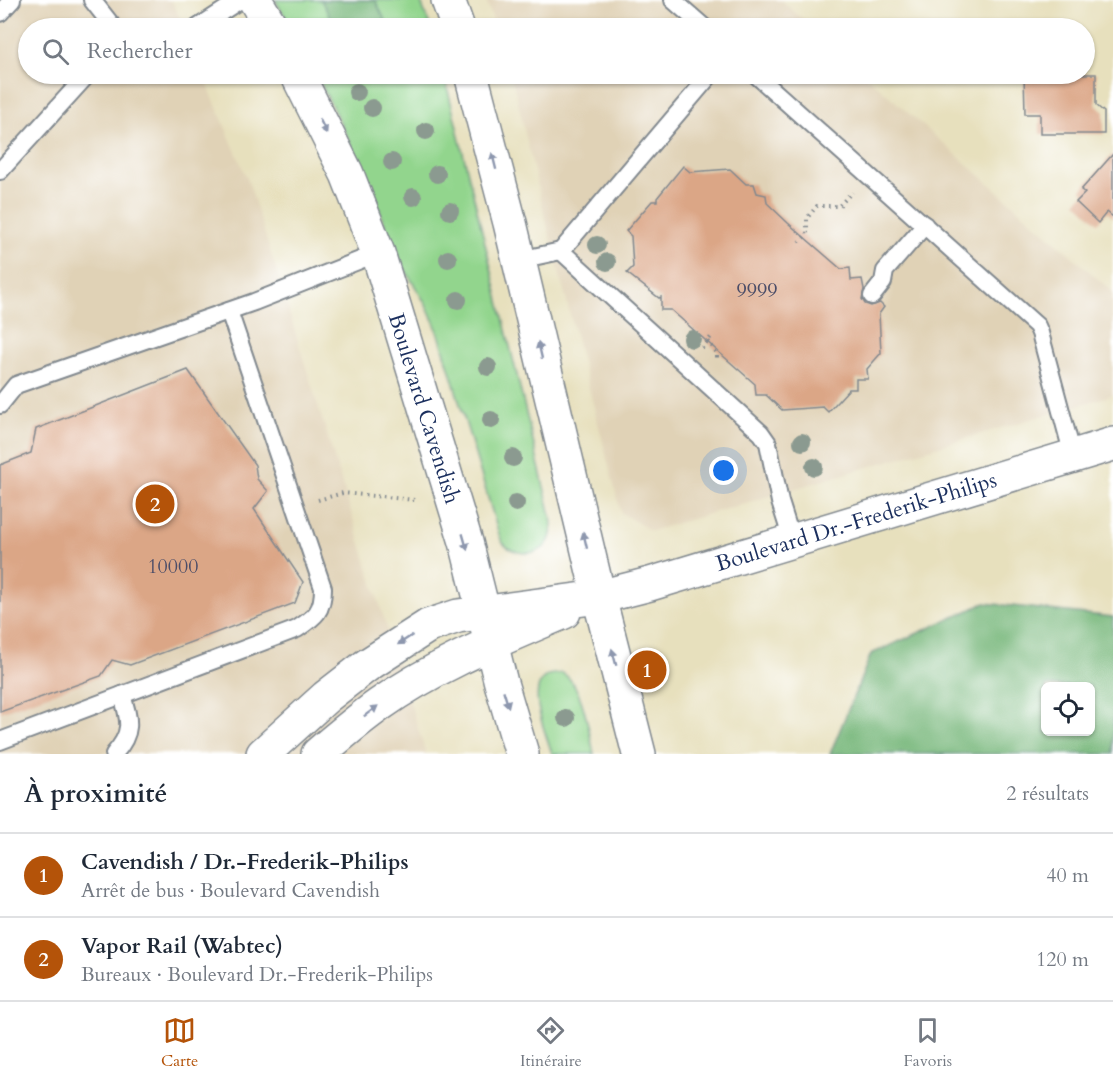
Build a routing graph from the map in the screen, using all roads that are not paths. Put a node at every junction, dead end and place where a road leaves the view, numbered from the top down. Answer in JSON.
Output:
{"nodes":[{"id":1,"x":12,"y":0,"type":"edge"},
{"id":2,"x":92,"y":0,"type":"edge"},
{"id":3,"x":240,"y":0,"type":"edge"},
{"id":4,"x":255,"y":0,"type":"edge"},
{"id":5,"x":448,"y":0,"type":"edge"},
{"id":6,"x":673,"y":0,"type":"edge"},
{"id":7,"x":0,"y":12,"type":"edge"},
{"id":8,"x":106,"y":18,"type":"edge"},
{"id":9,"x":212,"y":18,"type":"edge"},
{"id":10,"x":266,"y":18,"type":"edge"},
{"id":11,"x":454,"y":18,"type":"edge"},
{"id":12,"x":694,"y":18,"type":"edge"},
{"id":13,"x":79,"y":84,"type":"edge"},
{"id":14,"x":302,"y":84,"type":"edge"},
{"id":15,"x":474,"y":84,"type":"edge"},
{"id":16,"x":703,"y":84,"type":"edge"},
{"id":17,"x":766,"y":84,"type":"edge"},
{"id":18,"x":0,"y":171,"type":"edge"},
{"id":19,"x":925,"y":225,"type":"junction"},
{"id":20,"x":561,"y":251,"type":"junction"},
{"id":21,"x":378,"y":253,"type":"junction"},
{"id":22,"x":519,"y":260,"type":"junction"},
{"id":23,"x":872,"y":296,"type":"dead end"},
{"id":24,"x":229,"y":311,"type":"junction"},
{"id":25,"x":0,"y":405,"type":"edge"},
{"id":26,"x":1113,"y":444,"type":"edge"},
{"id":27,"x":1073,"y":456,"type":"junction"},
{"id":28,"x":792,"y":540,"type":"junction"},
{"id":29,"x":599,"y":597,"type":"junction"},
{"id":30,"x":484,"y":612,"type":"junction"},
{"id":31,"x":491,"y":644,"type":"junction"},
{"id":32,"x":122,"y":695,"type":"junction"},
{"id":33,"x":0,"y":741,"type":"edge"},
{"id":34,"x":114,"y":754,"type":"edge"},
{"id":35,"x":263,"y":754,"type":"edge"},
{"id":36,"x":318,"y":754,"type":"edge"},
{"id":37,"x":522,"y":754,"type":"edge"},
{"id":38,"x":639,"y":754,"type":"edge"}],
"edges":[{"from":1,"to":7,"type":"lane"},
{"from":2,"to":8,"type":"lane"},
{"from":3,"to":9,"type":"lane"},
{"from":4,"to":10,"type":"main road"},
{"from":5,"to":11,"type":"main road"},
{"from":6,"to":12,"type":"lane"},
{"from":13,"to":18,"type":"lane"},
{"from":14,"to":21,"type":"main road","name":"Boulevard Cavendish","one_way":true},
{"from":22,"to":15,"type":"main road","one_way":true},
{"from":16,"to":20,"type":"lane"},
{"from":17,"to":19,"type":"lane"},
{"from":19,"to":23,"type":"lane"},
{"from":19,"to":27,"type":"lane"},
{"from":20,"to":22,"type":"lane"},
{"from":20,"to":28,"type":"lane"},
{"from":21,"to":24,"type":"lane"},
{"from":21,"to":30,"type":"main road","name":"Boulevard Cavendish","one_way":true},
{"from":29,"to":22,"type":"main road","one_way":true},
{"from":24,"to":25,"type":"lane"},
{"from":24,"to":32,"type":"lane"},
{"from":26,"to":27,"type":"main road","name":"Boulevard Dr.-Frederik-Philips"},
{"from":27,"to":28,"type":"main road","name":"Boulevard Dr.-Frederik-Philips"},
{"from":28,"to":29,"type":"main road","name":"Boulevard Dr.-Frederik-Philips"},
{"from":29,"to":30,"type":"main road","name":"Boulevard Dr.-Frederik-Philips"},
{"from":29,"to":31,"type":"main road","name":"Boulevard Dr.-Frederik-Philips"},
{"from":38,"to":29,"type":"main road","one_way":true},
{"from":30,"to":31,"type":"main road","name":"Boulevard Cavendish"},
{"from":30,"to":35,"type":"main road","name":"Boulevard Dr.-Frederik-Philips","one_way":true},
{"from":36,"to":31,"type":"main road","name":"Boulevard Dr.-Frederik-Philips","one_way":true},
{"from":31,"to":37,"type":"main road","name":"Boulevard Cavendish","one_way":true},
{"from":32,"to":33,"type":"lane"},
{"from":32,"to":34,"type":"lane"}]}
